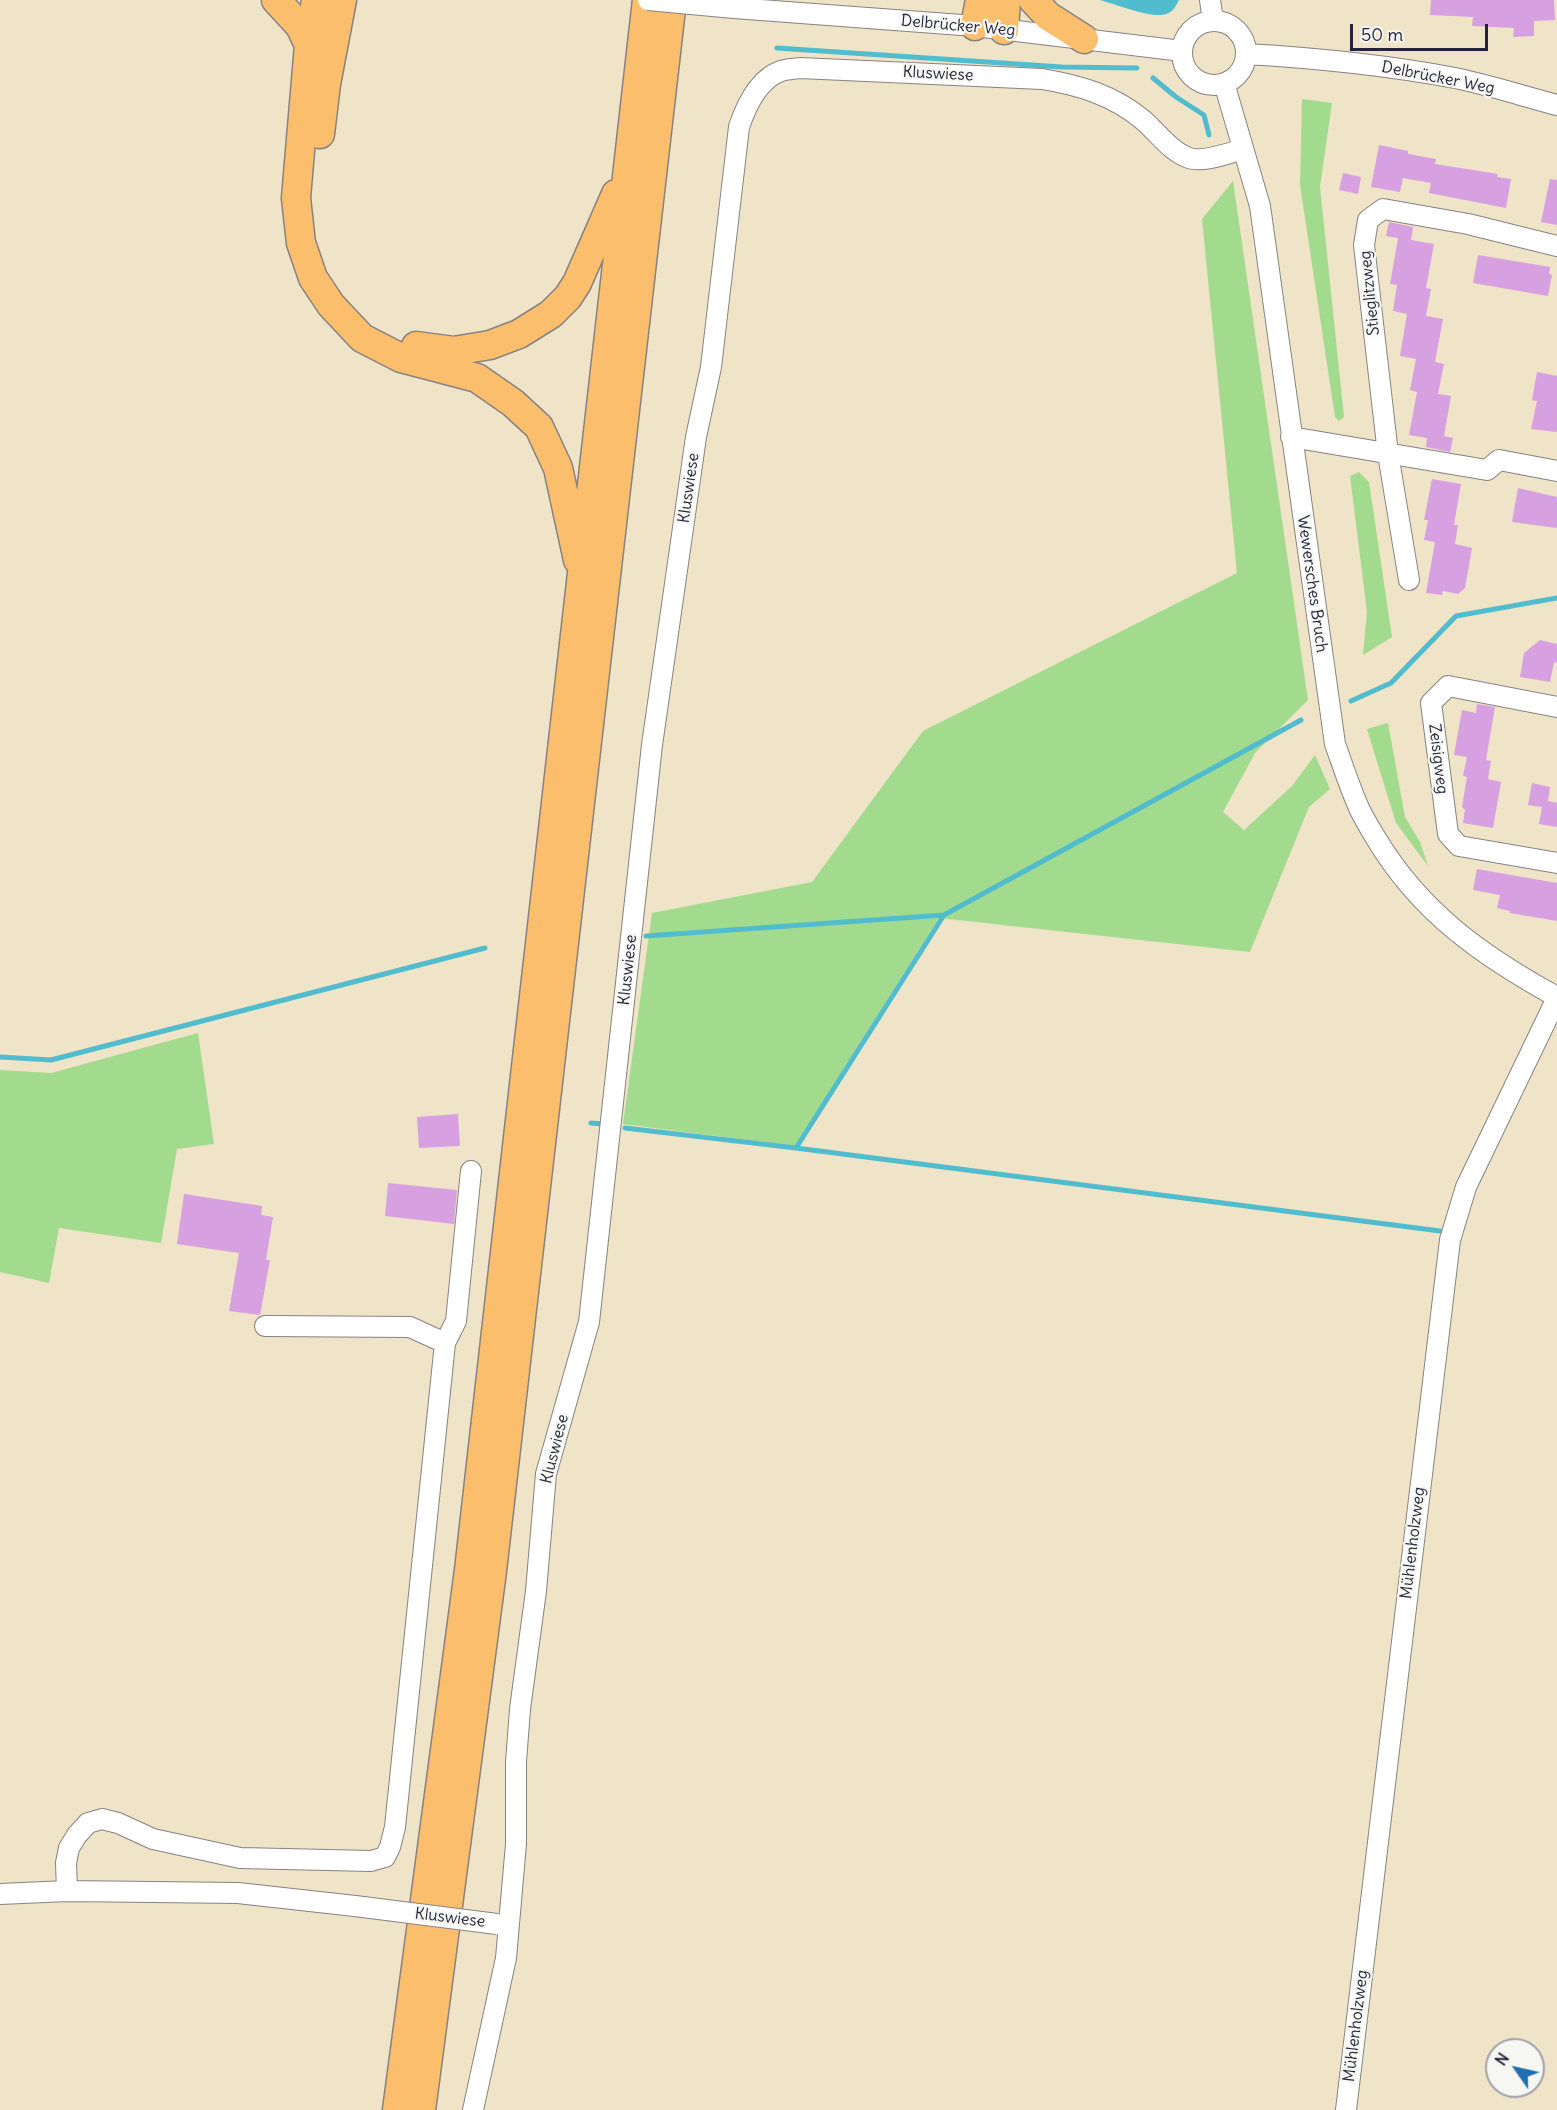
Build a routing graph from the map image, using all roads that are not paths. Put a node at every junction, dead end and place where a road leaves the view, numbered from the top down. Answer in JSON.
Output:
{"nodes":[{"id":1,"x":276,"y":0,"type":"edge"},
{"id":2,"x":316,"y":0,"type":"edge"},
{"id":3,"x":342,"y":0,"type":"edge"},
{"id":4,"x":647,"y":0,"type":"edge"},
{"id":5,"x":672,"y":0,"type":"edge"},
{"id":6,"x":1006,"y":0,"type":"edge"},
{"id":7,"x":1033,"y":0,"type":"edge"},
{"id":8,"x":1210,"y":0,"type":"edge"},
{"id":9,"x":977,"y":13,"type":"edge"},
{"id":10,"x":1213,"y":21,"type":"junction"},
{"id":11,"x":1004,"y":30,"type":"junction"},
{"id":12,"x":1084,"y":39,"type":"junction"},
{"id":13,"x":309,"y":45,"type":"junction"},
{"id":14,"x":1182,"y":51,"type":"junction"},
{"id":15,"x":1246,"y":54,"type":"junction"},
{"id":16,"x":1224,"y":83,"type":"junction"},
{"id":17,"x":1557,"y":105,"type":"edge"},
{"id":18,"x":1243,"y":149,"type":"junction"},
{"id":19,"x":628,"y":168,"type":"junction"},
{"id":20,"x":1557,"y":246,"type":"edge"},
{"id":21,"x":1291,"y":437,"type":"junction"},
{"id":22,"x":1388,"y":454,"type":"junction"},
{"id":23,"x":1557,"y":471,"type":"edge"},
{"id":24,"x":583,"y":576,"type":"junction"},
{"id":25,"x":1409,"y":580,"type":"dead end"},
{"id":26,"x":1557,"y":707,"type":"edge"},
{"id":27,"x":1557,"y":863,"type":"edge"},
{"id":28,"x":1557,"y":997,"type":"edge"},
{"id":29,"x":471,"y":1171,"type":"dead end"},
{"id":30,"x":265,"y":1326,"type":"dead end"},
{"id":31,"x":445,"y":1343,"type":"junction"},
{"id":32,"x":67,"y":1892,"type":"junction"},
{"id":33,"x":0,"y":1894,"type":"edge"},
{"id":34,"x":503,"y":1925,"type":"junction"},
{"id":35,"x":397,"y":2110,"type":"edge"},
{"id":36,"x":422,"y":2110,"type":"edge"},
{"id":37,"x":473,"y":2110,"type":"edge"},
{"id":38,"x":1346,"y":2110,"type":"edge"}],
"edges":[{"from":1,"to":13,"type":"highway"},
{"from":2,"to":13,"type":"highway"},
{"from":3,"to":19,"type":"highway"},
{"from":4,"to":9,"type":"street","name":"Delbrücker Weg","bridge":true},
{"from":4,"to":19,"type":"highway"},
{"from":5,"to":36,"type":"highway"},
{"from":6,"to":11,"type":"highway"},
{"from":7,"to":12,"type":"highway"},
{"from":8,"to":10,"type":"street"},
{"from":9,"to":11,"type":"street","name":"Delbrücker Weg"},
{"from":10,"to":14,"type":"street"},
{"from":10,"to":15,"type":"street"},
{"from":11,"to":12,"type":"street","name":"Delbrücker Weg"},
{"from":12,"to":14,"type":"street","name":"Delbrücker Weg"},
{"from":13,"to":24,"type":"highway"},
{"from":14,"to":16,"type":"street"},
{"from":15,"to":16,"type":"street"},
{"from":15,"to":17,"type":"street","name":"Delbrücker Weg"},
{"from":16,"to":18,"type":"street","name":"Wewersches Bruch"},
{"from":18,"to":21,"type":"street","name":"Wewersches Bruch"},
{"from":18,"to":34,"type":"street","name":"Kluswiese"},
{"from":19,"to":24,"type":"highway"},
{"from":20,"to":22,"type":"street","name":"Stieglitzweg"},
{"from":21,"to":22,"type":"street"},
{"from":21,"to":28,"type":"street","name":"Wewersches Bruch"},
{"from":22,"to":23,"type":"street"},
{"from":22,"to":25,"type":"street","name":"Stieglitzweg"},
{"from":24,"to":35,"type":"highway"},
{"from":26,"to":27,"type":"street","name":"Zeisigweg"},
{"from":28,"to":38,"type":"street","name":"Mühlenholzweg"},
{"from":29,"to":31,"type":"street"},
{"from":30,"to":31,"type":"street"},
{"from":31,"to":32,"type":"street"},
{"from":32,"to":33,"type":"street","name":"Kluswiese"},
{"from":32,"to":34,"type":"street","name":"Kluswiese","bridge":true},
{"from":34,"to":37,"type":"street"}]}
